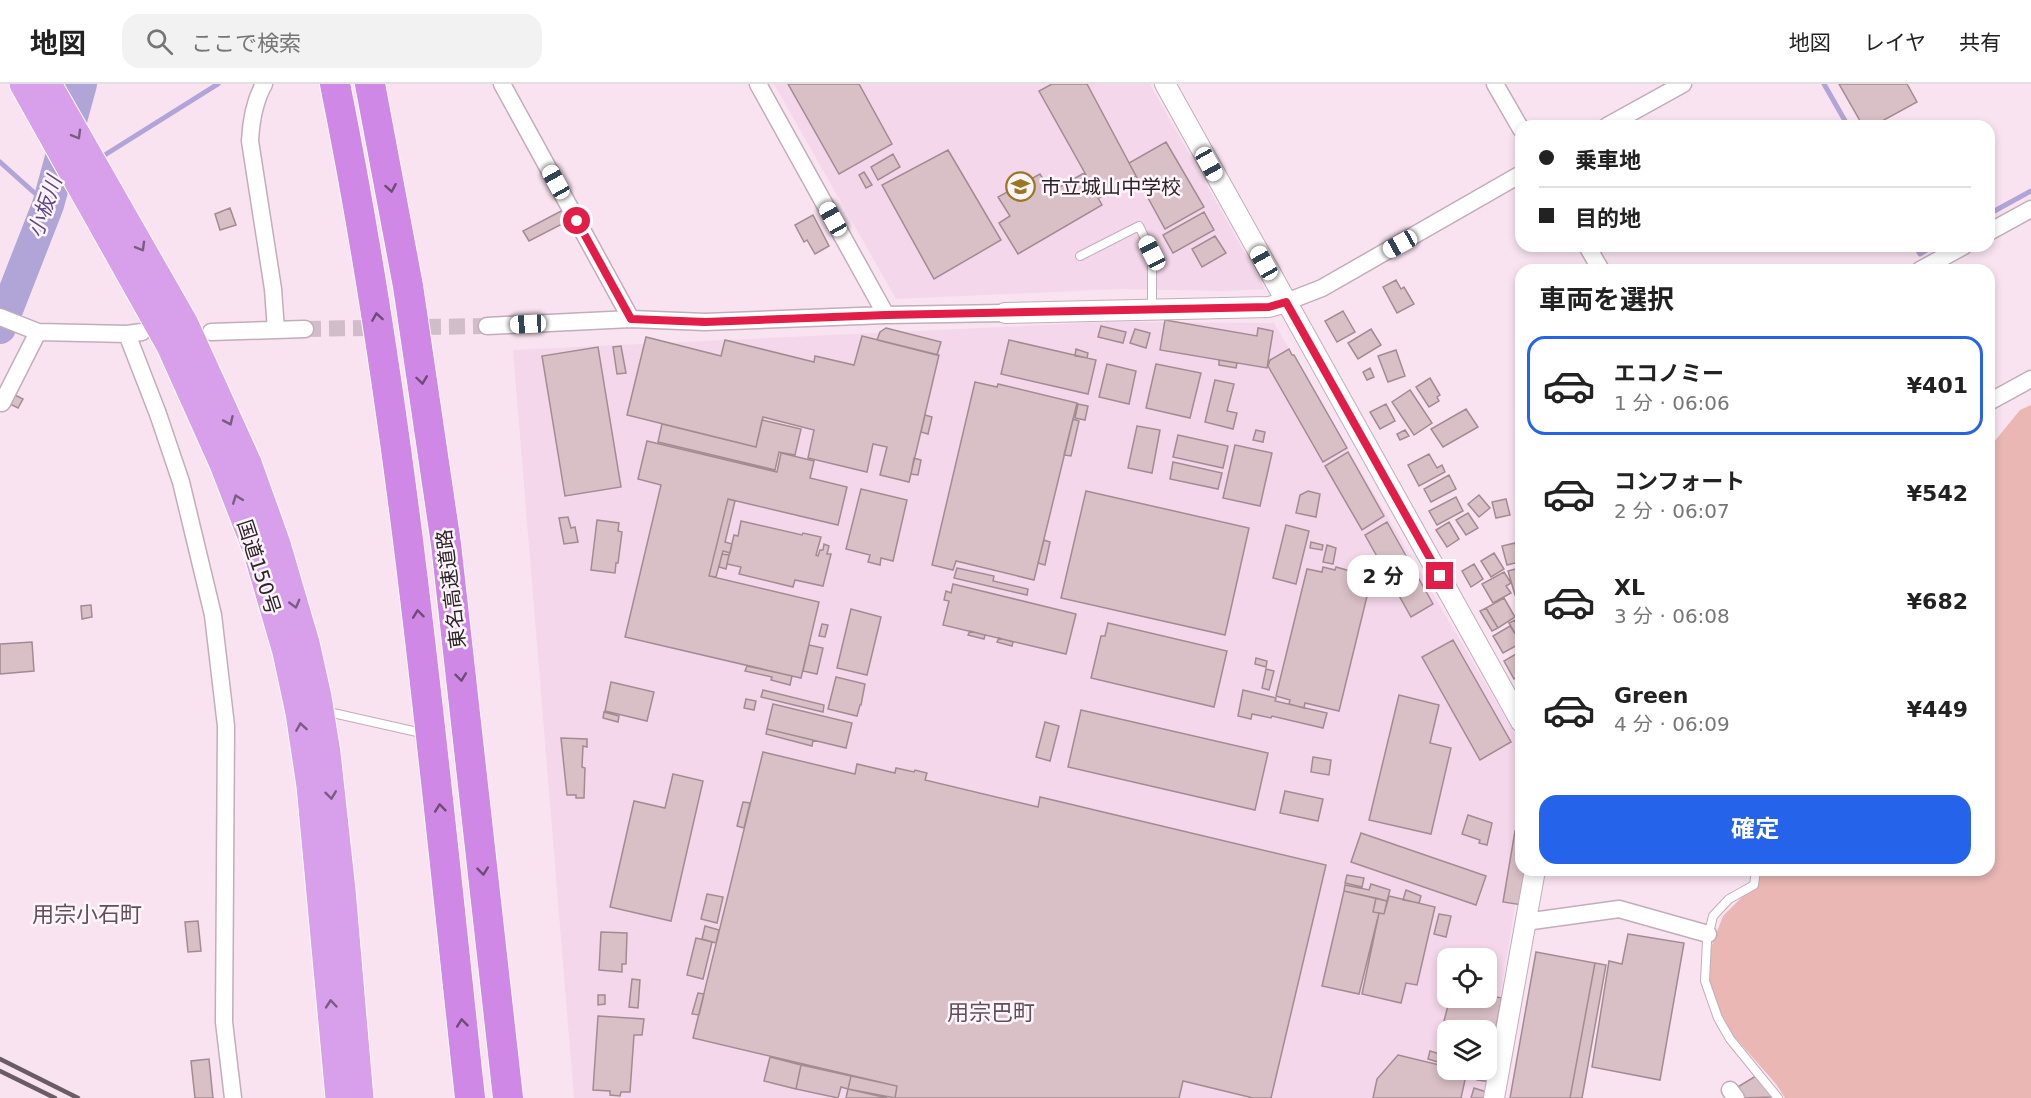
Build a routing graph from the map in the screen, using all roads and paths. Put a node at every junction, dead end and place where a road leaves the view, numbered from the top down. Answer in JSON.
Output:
{"nodes":[{"id":1,"x":263,"y":84,"type":"edge"},
{"id":2,"x":335,"y":84,"type":"edge"},
{"id":3,"x":370,"y":84,"type":"edge"},
{"id":4,"x":502,"y":84,"type":"edge"},
{"id":5,"x":758,"y":84,"type":"edge"},
{"id":6,"x":1165,"y":84,"type":"edge"},
{"id":7,"x":1495,"y":84,"type":"edge"},
{"id":8,"x":1683,"y":84,"type":"edge"},
{"id":9,"x":35,"y":91,"type":"edge"},
{"id":10,"x":1516,"y":120,"type":"edge"},
{"id":11,"x":1618,"y":120,"type":"edge"},
{"id":12,"x":1515,"y":177,"type":"edge"},
{"id":13,"x":103,"y":204,"type":"junction"},
{"id":14,"x":2031,"y":209,"type":"edge"},
{"id":15,"x":1995,"y":229,"type":"edge"},
{"id":16,"x":1953,"y":252,"type":"edge"},
{"id":17,"x":1080,"y":256,"type":"dead end"},
{"id":18,"x":1931,"y":264,"type":"edge"},
{"id":19,"x":1286,"y":302,"type":"junction"},
{"id":20,"x":1152,"y":309,"type":"junction"},
{"id":21,"x":1005,"y":313,"type":"joint"},
{"id":22,"x":886,"y":315,"type":"junction"},
{"id":23,"x":0,"y":317,"type":"edge"},
{"id":24,"x":631,"y":319,"type":"junction"},
{"id":25,"x":487,"y":326,"type":"tunnel mouth"},
{"id":26,"x":305,"y":329,"type":"tunnel mouth"},
{"id":27,"x":276,"y":330,"type":"junction"},
{"id":28,"x":38,"y":332,"type":"junction"},
{"id":29,"x":211,"y":332,"type":"dead end"},
{"id":30,"x":2031,"y":379,"type":"edge"},
{"id":31,"x":1995,"y":399,"type":"edge"},
{"id":32,"x":2,"y":403,"type":"dead end"},
{"id":33,"x":1515,"y":711,"type":"edge"},
{"id":34,"x":320,"y":714,"type":"junction"},
{"id":35,"x":432,"y":736,"type":"junction"},
{"id":36,"x":1533,"y":876,"type":"edge"},
{"id":37,"x":1755,"y":876,"type":"edge"},
{"id":38,"x":1525,"y":922,"type":"junction"},
{"id":39,"x":1708,"y":934,"type":"junction"},
{"id":40,"x":347,"y":1060,"type":"junction"},
{"id":41,"x":506,"y":1087,"type":"edge"},
{"id":42,"x":469,"y":1089,"type":"edge"},
{"id":43,"x":232,"y":1098,"type":"edge"},
{"id":44,"x":339,"y":1098,"type":"edge"},
{"id":45,"x":360,"y":1098,"type":"edge"},
{"id":46,"x":1494,"y":1098,"type":"edge"},
{"id":47,"x":1778,"y":1098,"type":"edge"}],
"edges":[{"from":1,"to":27,"type":"street"},
{"from":35,"to":2,"type":"highway","name":"東名高速道路","one_way":true},
{"from":3,"to":41,"type":"highway","name":"東名高速道路","one_way":true},
{"from":4,"to":24,"type":"street"},
{"from":5,"to":22,"type":"street"},
{"from":6,"to":19,"type":"street"},
{"from":7,"to":10,"type":"street"},
{"from":8,"to":11,"type":"street"},
{"from":9,"to":13,"type":"highway","name":"国道150号"},
{"from":12,"to":19,"type":"street"},
{"from":13,"to":34,"type":"highway","name":"国道150号","one_way":true},
{"from":40,"to":13,"type":"highway","name":"国道150号","one_way":true},
{"from":14,"to":15,"type":"street"},
{"from":16,"to":18,"type":"street"},
{"from":17,"to":20,"type":"lane"},
{"from":19,"to":20,"type":"street"},
{"from":19,"to":33,"type":"street"},
{"from":20,"to":21,"type":"street"},
{"from":21,"to":22,"type":"street"},
{"from":22,"to":24,"type":"street"},
{"from":23,"to":28,"type":"street"},
{"from":24,"to":25,"type":"street"},
{"from":26,"to":27,"type":"street"},
{"from":27,"to":29,"type":"street"},
{"from":28,"to":32,"type":"street"},
{"from":28,"to":43,"type":"street"},
{"from":30,"to":31,"type":"street"},
{"from":34,"to":35,"type":"lane"},
{"from":34,"to":40,"type":"highway","name":"国道150号","one_way":true},
{"from":42,"to":35,"type":"highway","name":"東名高速道路","one_way":true},
{"from":36,"to":38,"type":"street"},
{"from":37,"to":39,"type":"lane"},
{"from":38,"to":39,"type":"street"},
{"from":38,"to":46,"type":"street"},
{"from":39,"to":47,"type":"lane"},
{"from":40,"to":44,"type":"highway","name":"国道150号"},
{"from":40,"to":45,"type":"highway","name":"国道150号"}]}
